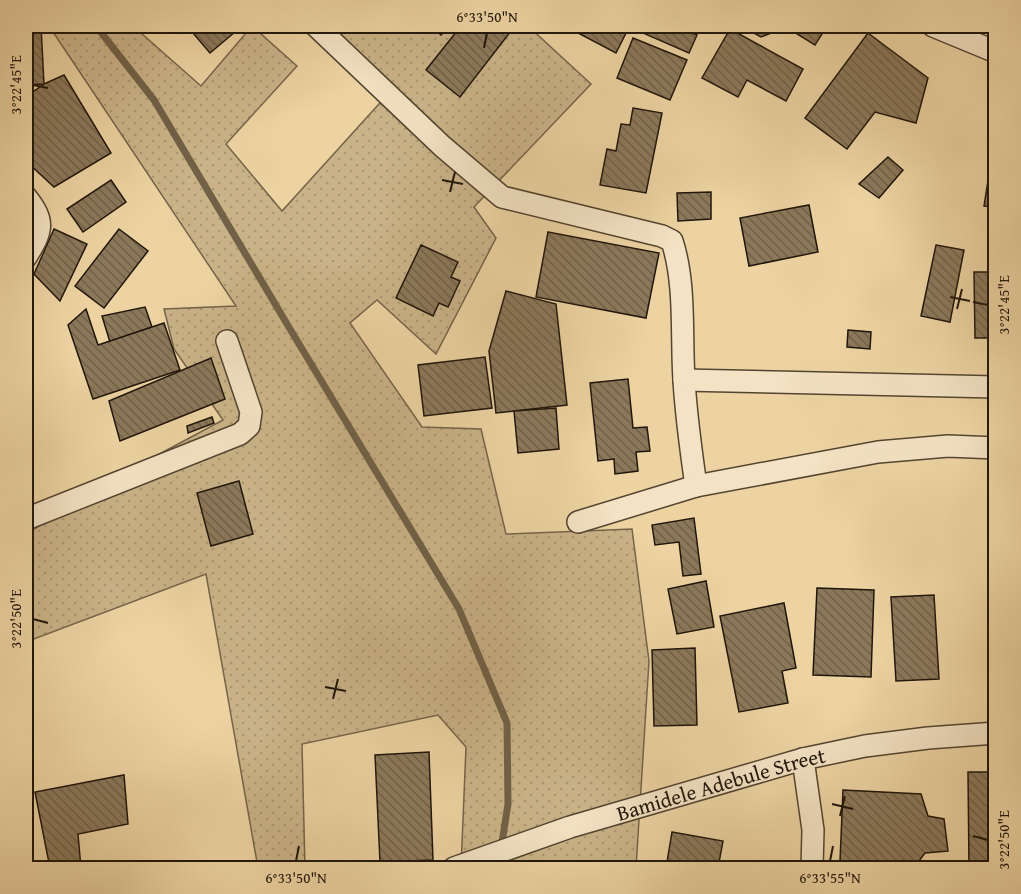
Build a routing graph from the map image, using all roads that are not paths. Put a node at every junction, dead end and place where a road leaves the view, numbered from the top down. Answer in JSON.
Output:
{"nodes":[{"id":1,"x":316,"y":26,"type":"edge"},
{"id":2,"x":933,"y":26,"type":"edge"},
{"id":3,"x":994,"y":44,"type":"edge"},
{"id":4,"x":26,"y":197,"type":"edge"},
{"id":5,"x":26,"y":257,"type":"edge"},
{"id":6,"x":227,"y":341,"type":"dead end"},
{"id":7,"x":684,"y":380,"type":"junction"},
{"id":8,"x":996,"y":387,"type":"edge"},
{"id":9,"x":996,"y":448,"type":"edge"},
{"id":10,"x":696,"y":486,"type":"junction"},
{"id":11,"x":26,"y":519,"type":"edge"},
{"id":12,"x":578,"y":522,"type":"dead end"},
{"id":13,"x":996,"y":733,"type":"edge"},
{"id":14,"x":803,"y":759,"type":"junction"},
{"id":15,"x":454,"y":868,"type":"edge"},
{"id":16,"x":812,"y":868,"type":"edge"}],
"edges":[{"from":1,"to":7,"type":"street"},
{"from":2,"to":3,"type":"street"},
{"from":4,"to":5,"type":"street"},
{"from":6,"to":11,"type":"street"},
{"from":7,"to":8,"type":"street"},
{"from":7,"to":10,"type":"street"},
{"from":9,"to":10,"type":"street"},
{"from":10,"to":12,"type":"street"},
{"from":13,"to":14,"type":"street","name":"Bamidele Adebule Street"},
{"from":14,"to":15,"type":"street","name":"Bamidele Adebule Street"},
{"from":14,"to":16,"type":"street"}]}
